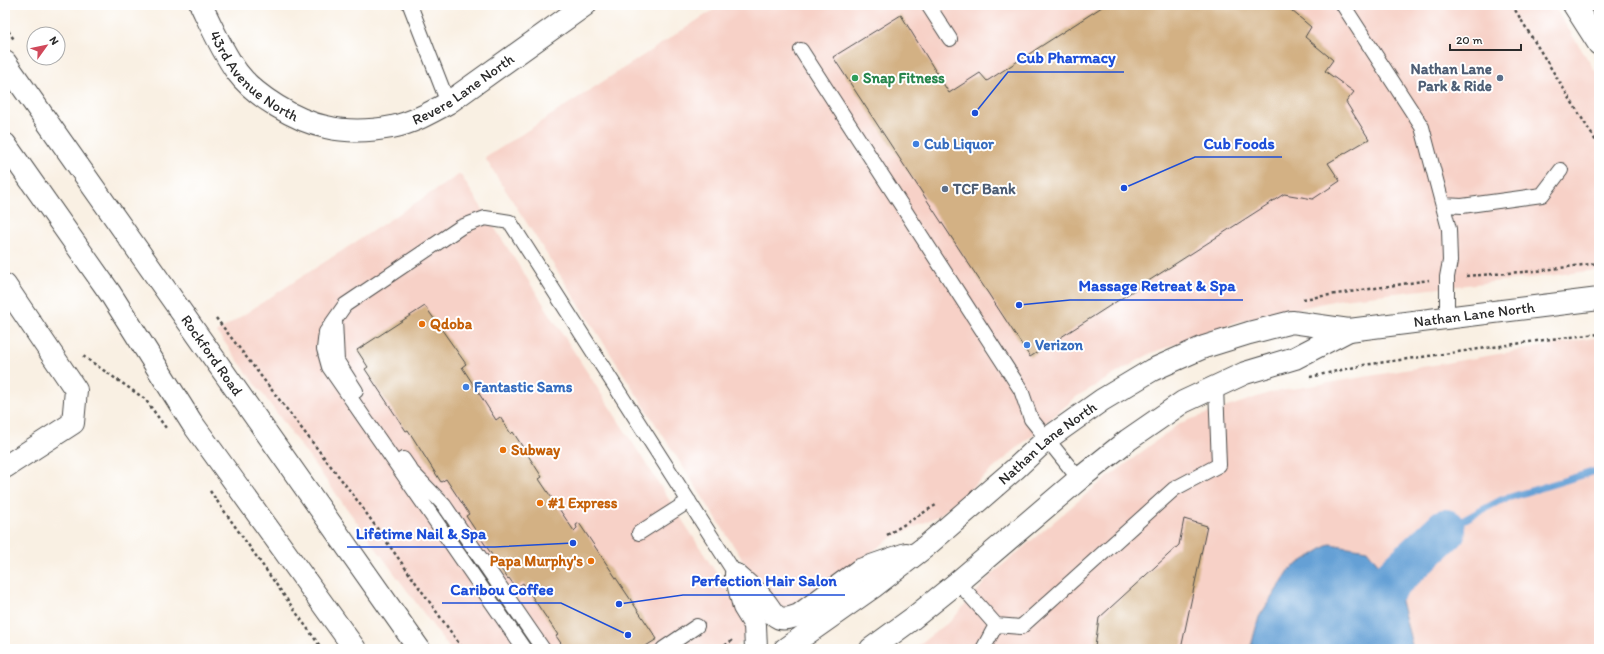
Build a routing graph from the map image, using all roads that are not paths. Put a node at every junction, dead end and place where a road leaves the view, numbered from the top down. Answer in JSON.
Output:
{"nodes":[{"id":1,"x":201,"y":5,"type":"edge"},
{"id":2,"x":410,"y":5,"type":"edge"},
{"id":3,"x":585,"y":5,"type":"edge"},
{"id":4,"x":928,"y":5,"type":"edge"},
{"id":5,"x":1343,"y":5,"type":"edge"},
{"id":6,"x":1574,"y":5,"type":"edge"},
{"id":7,"x":950,"y":39,"type":"dead end"},
{"id":8,"x":1599,"y":44,"type":"edge"},
{"id":9,"x":801,"y":50,"type":"dead end"},
{"id":10,"x":12,"y":54,"type":"edge"},
{"id":11,"x":448,"y":103,"type":"junction"},
{"id":12,"x":325,"y":127,"type":"joint"},
{"id":13,"x":5,"y":144,"type":"edge"},
{"id":14,"x":1561,"y":170,"type":"dead end"},
{"id":15,"x":1442,"y":205,"type":"junction"},
{"id":16,"x":5,"y":285,"type":"edge"},
{"id":17,"x":1599,"y":299,"type":"edge"},
{"id":18,"x":335,"y":317,"type":"junction"},
{"id":19,"x":1447,"y":317,"type":"junction"},
{"id":20,"x":1349,"y":330,"type":"junction"},
{"id":21,"x":1216,"y":387,"type":"junction"},
{"id":22,"x":1047,"y":439,"type":"junction"},
{"id":23,"x":5,"y":467,"type":"edge"},
{"id":24,"x":1079,"y":479,"type":"junction"},
{"id":25,"x":689,"y":501,"type":"junction"},
{"id":26,"x":639,"y":534,"type":"dead end"},
{"id":27,"x":925,"y":547,"type":"junction"},
{"id":28,"x":736,"y":575,"type":"junction"},
{"id":29,"x":958,"y":582,"type":"junction"},
{"id":30,"x":996,"y":625,"type":"junction"},
{"id":31,"x":697,"y":626,"type":"dead end"},
{"id":32,"x":355,"y":649,"type":"edge"},
{"id":33,"x":419,"y":649,"type":"edge"},
{"id":34,"x":524,"y":649,"type":"edge"},
{"id":35,"x":543,"y":649,"type":"edge"},
{"id":36,"x":663,"y":649,"type":"edge"},
{"id":37,"x":756,"y":649,"type":"edge"},
{"id":38,"x":785,"y":649,"type":"edge"},
{"id":39,"x":871,"y":649,"type":"edge"},
{"id":40,"x":983,"y":649,"type":"edge"}],
"edges":[{"from":1,"to":12,"type":"street","name":"43rd Avenue North"},
{"from":2,"to":11,"type":"lane"},
{"from":3,"to":11,"type":"street","name":"Revere Lane North"},
{"from":4,"to":7,"type":"lane"},
{"from":5,"to":15,"type":"lane"},
{"from":6,"to":8,"type":"street"},
{"from":9,"to":22,"type":"lane"},
{"from":10,"to":33,"type":"street","name":"Rockford Road"},
{"from":11,"to":12,"type":"street","name":"Revere Lane North"},
{"from":13,"to":32,"type":"street"},
{"from":14,"to":15,"type":"lane"},
{"from":15,"to":19,"type":"lane"},
{"from":16,"to":23,"type":"street"},
{"from":17,"to":19,"type":"street","name":"Nathan Lane North"},
{"from":18,"to":25,"type":"lane"},
{"from":18,"to":34,"type":"lane"},
{"from":18,"to":35,"type":"lane"},
{"from":19,"to":20,"type":"street","name":"Nathan Lane North"},
{"from":20,"to":21,"type":"street","name":"Nathan Lane North"},
{"from":20,"to":22,"type":"street","name":"Nathan Lane North"},
{"from":21,"to":24,"type":"street","name":"Nathan Lane North"},
{"from":21,"to":30,"type":"lane"},
{"from":22,"to":24,"type":"lane"},
{"from":22,"to":27,"type":"street","name":"Nathan Lane North"},
{"from":24,"to":29,"type":"street","name":"Nathan Lane North"},
{"from":25,"to":26,"type":"lane"},
{"from":25,"to":28,"type":"lane"},
{"from":27,"to":28,"type":"street"},
{"from":27,"to":38,"type":"street","name":"Nathan Lane North"},
{"from":28,"to":37,"type":"street"},
{"from":29,"to":30,"type":"lane"},
{"from":29,"to":39,"type":"street","name":"Nathan Lane North"},
{"from":30,"to":40,"type":"lane"},
{"from":31,"to":36,"type":"lane"}]}
